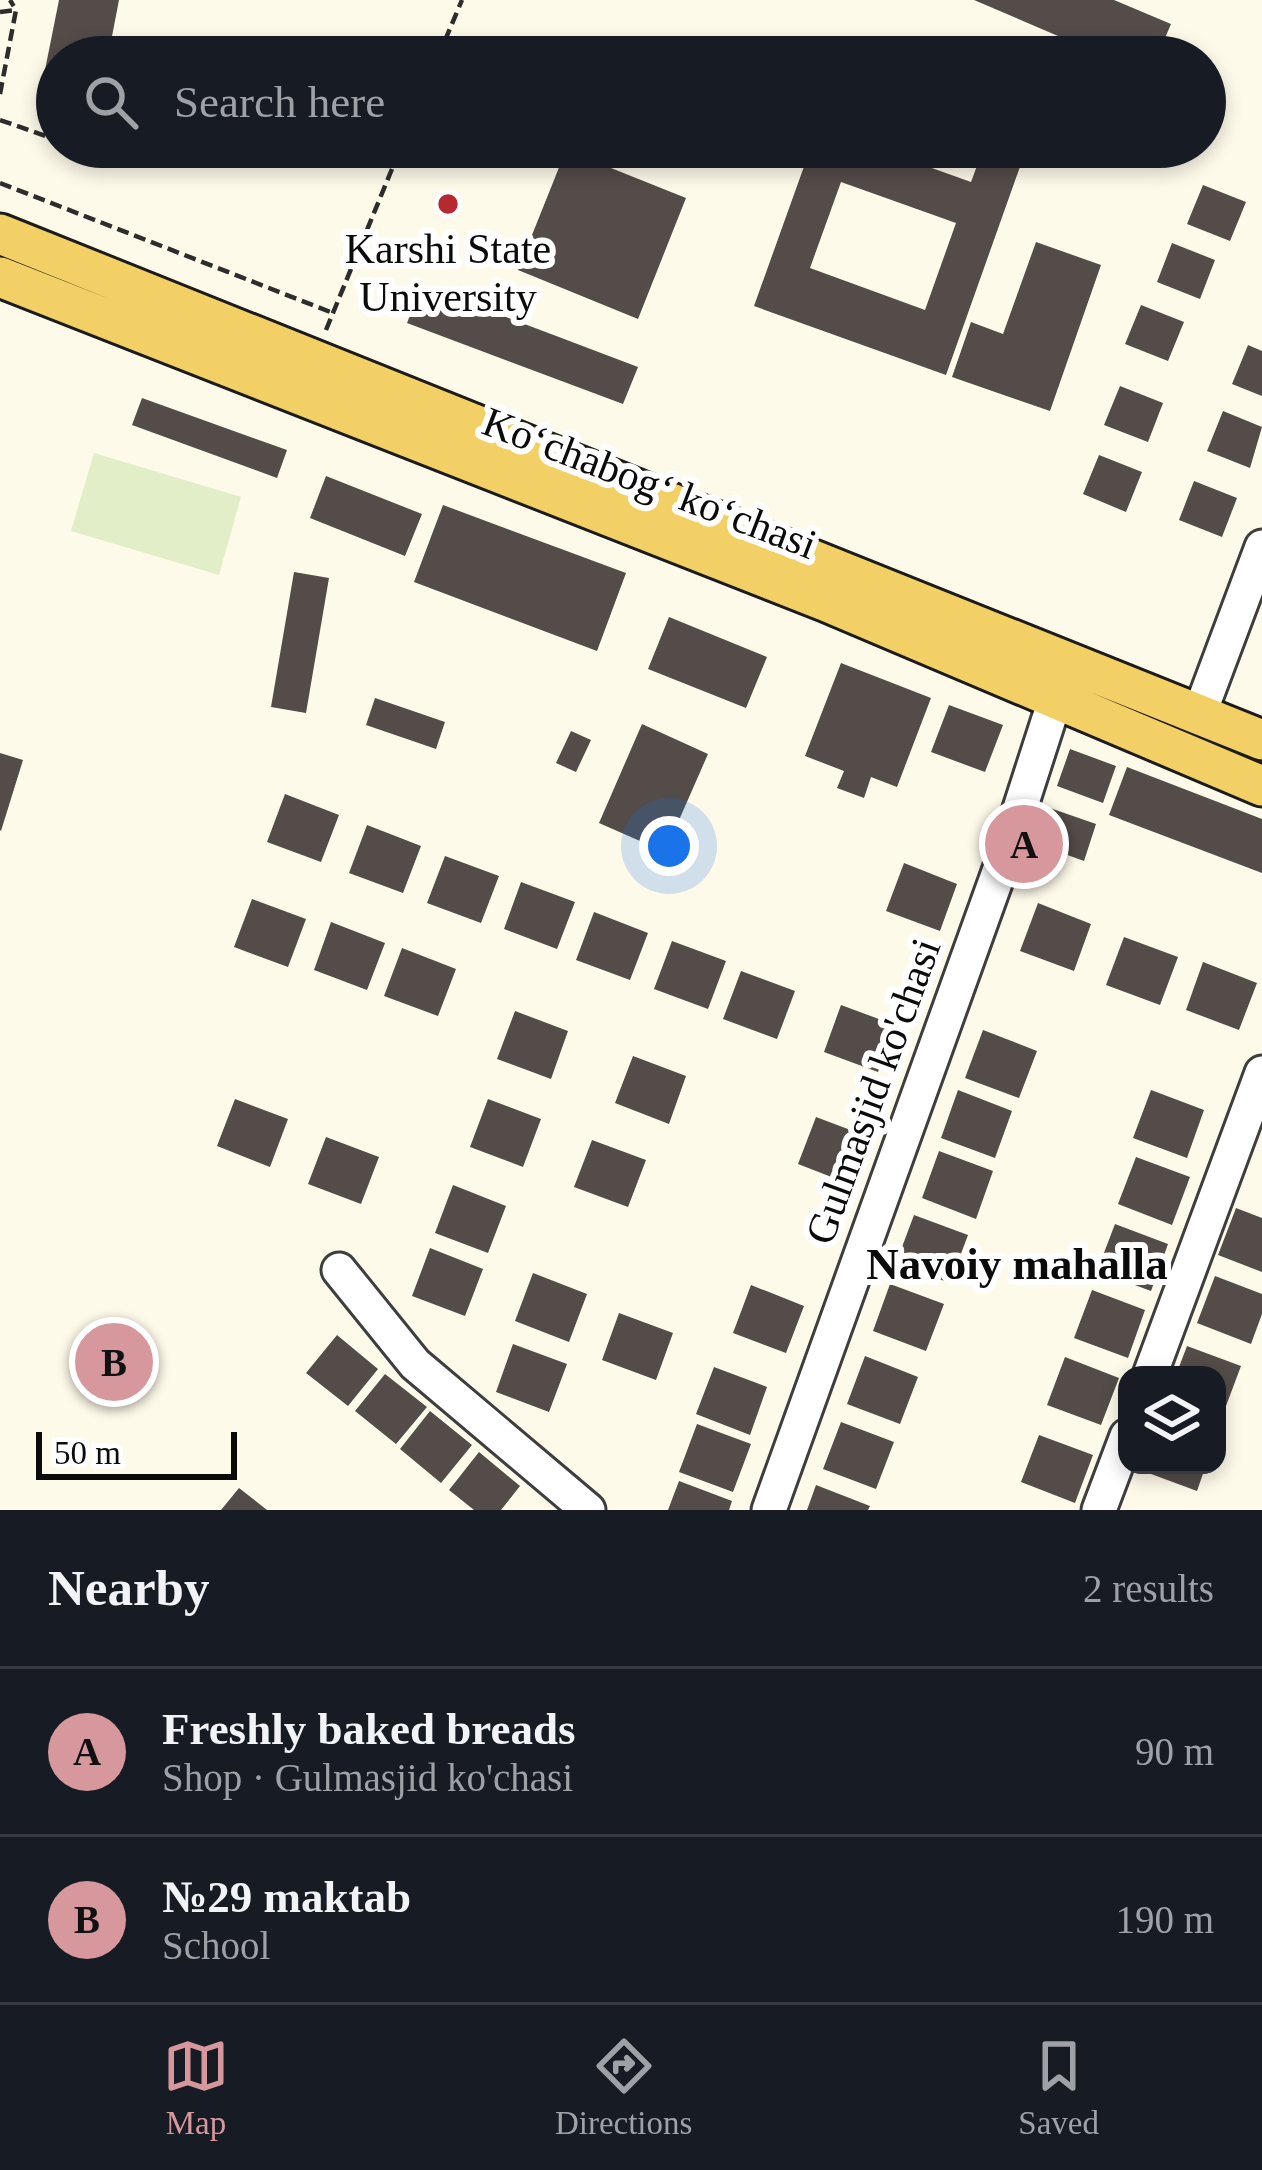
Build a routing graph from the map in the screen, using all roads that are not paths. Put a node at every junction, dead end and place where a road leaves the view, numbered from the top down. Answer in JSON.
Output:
{"nodes":[{"id":1,"x":0,"y":234,"type":"edge"},
{"id":2,"x":0,"y":277,"type":"edge"},
{"id":3,"x":1262,"y":547,"type":"edge"},
{"id":4,"x":1055,"y":700,"type":"junction"},
{"id":5,"x":1192,"y":712,"type":"junction"},
{"id":6,"x":1262,"y":740,"type":"edge"},
{"id":7,"x":1171,"y":750,"type":"junction"},
{"id":8,"x":1262,"y":786,"type":"edge"},
{"id":9,"x":1262,"y":1073,"type":"edge"},
{"id":10,"x":339,"y":1270,"type":"dead end"},
{"id":11,"x":1153,"y":1366,"type":"edge"},
{"id":12,"x":1118,"y":1460,"type":"edge"},
{"id":13,"x":588,"y":1510,"type":"edge"},
{"id":14,"x":769,"y":1510,"type":"edge"},
{"id":15,"x":1099,"y":1510,"type":"edge"}],
"edges":[{"from":1,"to":5,"type":"main road","name":"Ko‘chabog‘ ko‘chasi"},
{"from":2,"to":4,"type":"main road","name":"Ko‘chabog‘ ko‘chasi"},
{"from":3,"to":5,"type":"street"},
{"from":4,"to":7,"type":"main road","name":"Ko‘chabog‘ ko‘chasi"},
{"from":4,"to":14,"type":"street","name":"Gulmasjid ko'chasi"},
{"from":5,"to":6,"type":"main road","name":"Ko‘chabog‘ ko‘chasi"},
{"from":5,"to":7,"type":"street"},
{"from":7,"to":8,"type":"main road","name":"Ko‘chabog‘ ko‘chasi"},
{"from":9,"to":11,"type":"street"},
{"from":10,"to":13,"type":"street"},
{"from":12,"to":15,"type":"street"}]}
